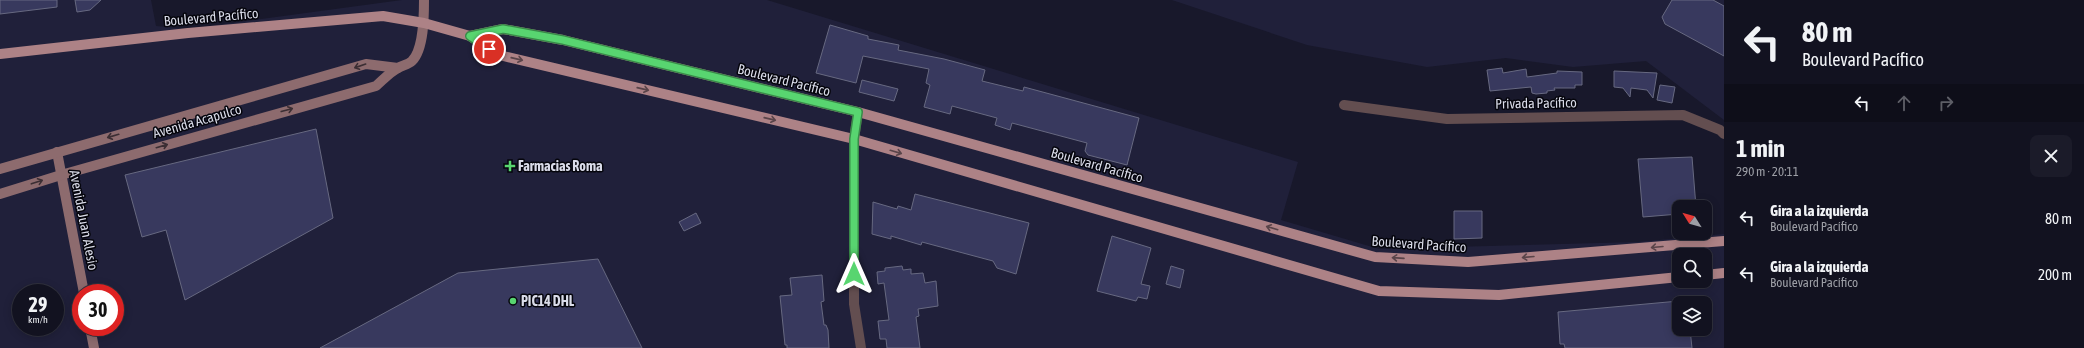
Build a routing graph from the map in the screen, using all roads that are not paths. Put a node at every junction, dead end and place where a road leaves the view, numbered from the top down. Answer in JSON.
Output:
{"nodes":[{"id":1,"x":424,"y":0,"type":"edge"},
{"id":2,"x":424,"y":23,"type":"junction"},
{"id":3,"x":470,"y":36,"type":"junction"},
{"id":4,"x":0,"y":54,"type":"edge"},
{"id":5,"x":398,"y":68,"type":"junction"},
{"id":6,"x":1344,"y":105,"type":"dead end"},
{"id":7,"x":858,"y":112,"type":"junction"},
{"id":8,"x":1724,"y":134,"type":"edge"},
{"id":9,"x":854,"y":139,"type":"junction"},
{"id":10,"x":57,"y":152,"type":"junction"},
{"id":11,"x":0,"y":169,"type":"edge"},
{"id":12,"x":61,"y":175,"type":"junction"},
{"id":13,"x":0,"y":194,"type":"edge"},
{"id":14,"x":1724,"y":241,"type":"edge"},
{"id":15,"x":1724,"y":273,"type":"edge"},
{"id":16,"x":1712,"y":274,"type":"edge"},
{"id":17,"x":1672,"y":278,"type":"edge"},
{"id":18,"x":82,"y":284,"type":"edge"},
{"id":19,"x":92,"y":336,"type":"edge"},
{"id":20,"x":94,"y":348,"type":"edge"},
{"id":21,"x":861,"y":348,"type":"edge"}],
"edges":[{"from":1,"to":2,"type":"main road","name":"Avenida Acapulco"},
{"from":2,"to":3,"type":"main road","name":"Boulevard Pacífico"},
{"from":2,"to":4,"type":"main road","name":"Boulevard Pacífico"},
{"from":2,"to":5,"type":"main road","name":"Avenida Acapulco"},
{"from":3,"to":7,"type":"main road","name":"Boulevard Pacífico"},
{"from":3,"to":9,"type":"main road","name":"Boulevard Pacífico","one_way":true},
{"from":5,"to":10,"type":"main road","name":"Avenida Acapulco","one_way":true},
{"from":12,"to":5,"type":"main road","name":"Avenida Acapulco","one_way":true},
{"from":6,"to":8,"type":"street","name":"Privada Pacífico"},
{"from":7,"to":9,"type":"street"},
{"from":14,"to":7,"type":"main road","name":"Boulevard Pacífico","one_way":true},
{"from":9,"to":17,"type":"main road","name":"Boulevard Pacífico","one_way":true},
{"from":9,"to":21,"type":"street"},
{"from":10,"to":11,"type":"main road","name":"Avenida Acapulco"},
{"from":10,"to":12,"type":"main road","name":"Avenida Juan Alesio"},
{"from":13,"to":12,"type":"main road","name":"Avenida Acapulco","one_way":true},
{"from":12,"to":18,"type":"main road","name":"Avenida Juan Alesio"},
{"from":15,"to":16,"type":"main road"},
{"from":19,"to":20,"type":"main road"}]}
